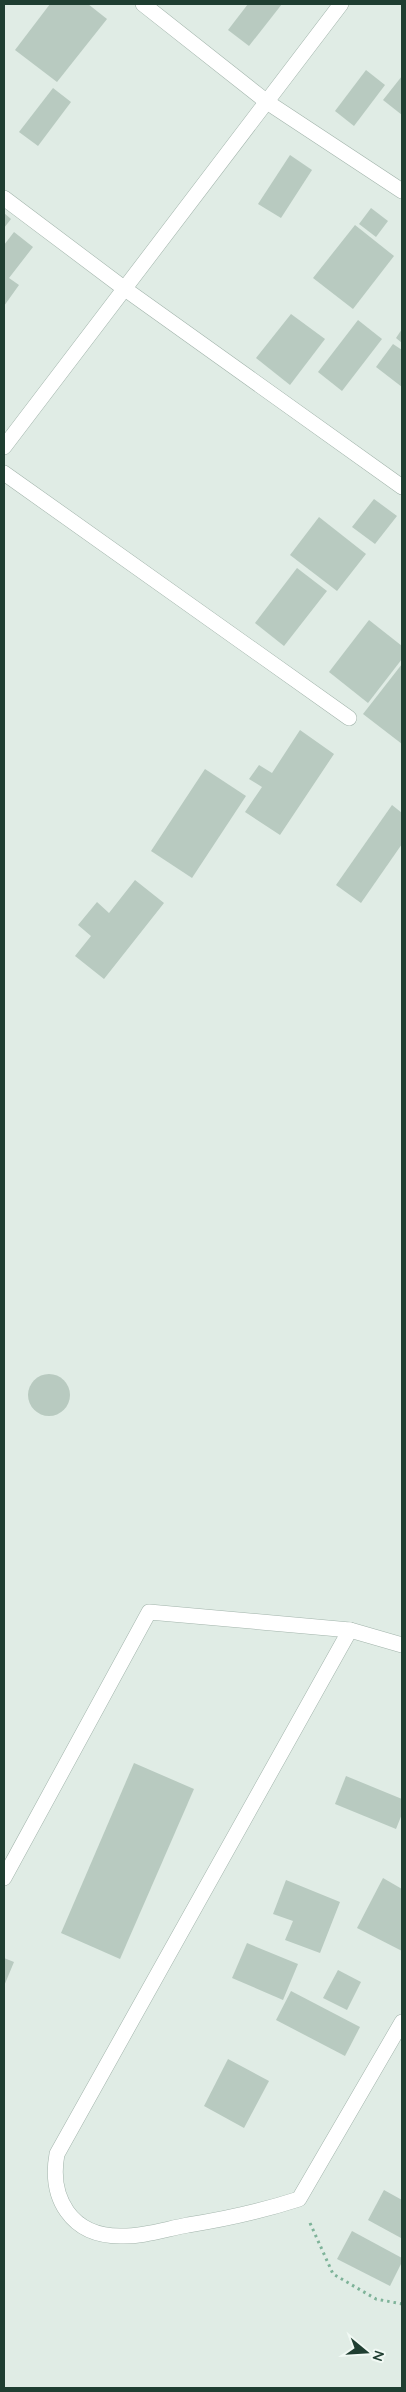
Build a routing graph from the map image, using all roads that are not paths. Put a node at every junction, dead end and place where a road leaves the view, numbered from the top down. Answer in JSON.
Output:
{"nodes":[{"id":1,"x":143,"y":4,"type":"edge"},
{"id":2,"x":341,"y":4,"type":"edge"},
{"id":3,"x":267,"y":102,"type":"junction"},
{"id":4,"x":402,"y":190,"type":"edge"},
{"id":5,"x":4,"y":198,"type":"edge"},
{"id":6,"x":124,"y":289,"type":"junction"},
{"id":7,"x":4,"y":447,"type":"edge"},
{"id":8,"x":4,"y":473,"type":"edge"},
{"id":9,"x":402,"y":486,"type":"edge"},
{"id":10,"x":349,"y":718,"type":"dead end"},
{"id":11,"x":350,"y":1630,"type":"junction"},
{"id":12,"x":402,"y":1645,"type":"edge"},
{"id":13,"x":4,"y":1878,"type":"edge"},
{"id":14,"x":402,"y":2022,"type":"edge"}],
"edges":[{"from":1,"to":3,"type":"street"},
{"from":2,"to":3,"type":"street"},
{"from":3,"to":4,"type":"street"},
{"from":3,"to":6,"type":"street"},
{"from":5,"to":6,"type":"street"},
{"from":6,"to":7,"type":"street"},
{"from":6,"to":9,"type":"street"},
{"from":8,"to":10,"type":"street"},
{"from":11,"to":12,"type":"street"},
{"from":11,"to":13,"type":"street"},
{"from":11,"to":14,"type":"street"}]}
